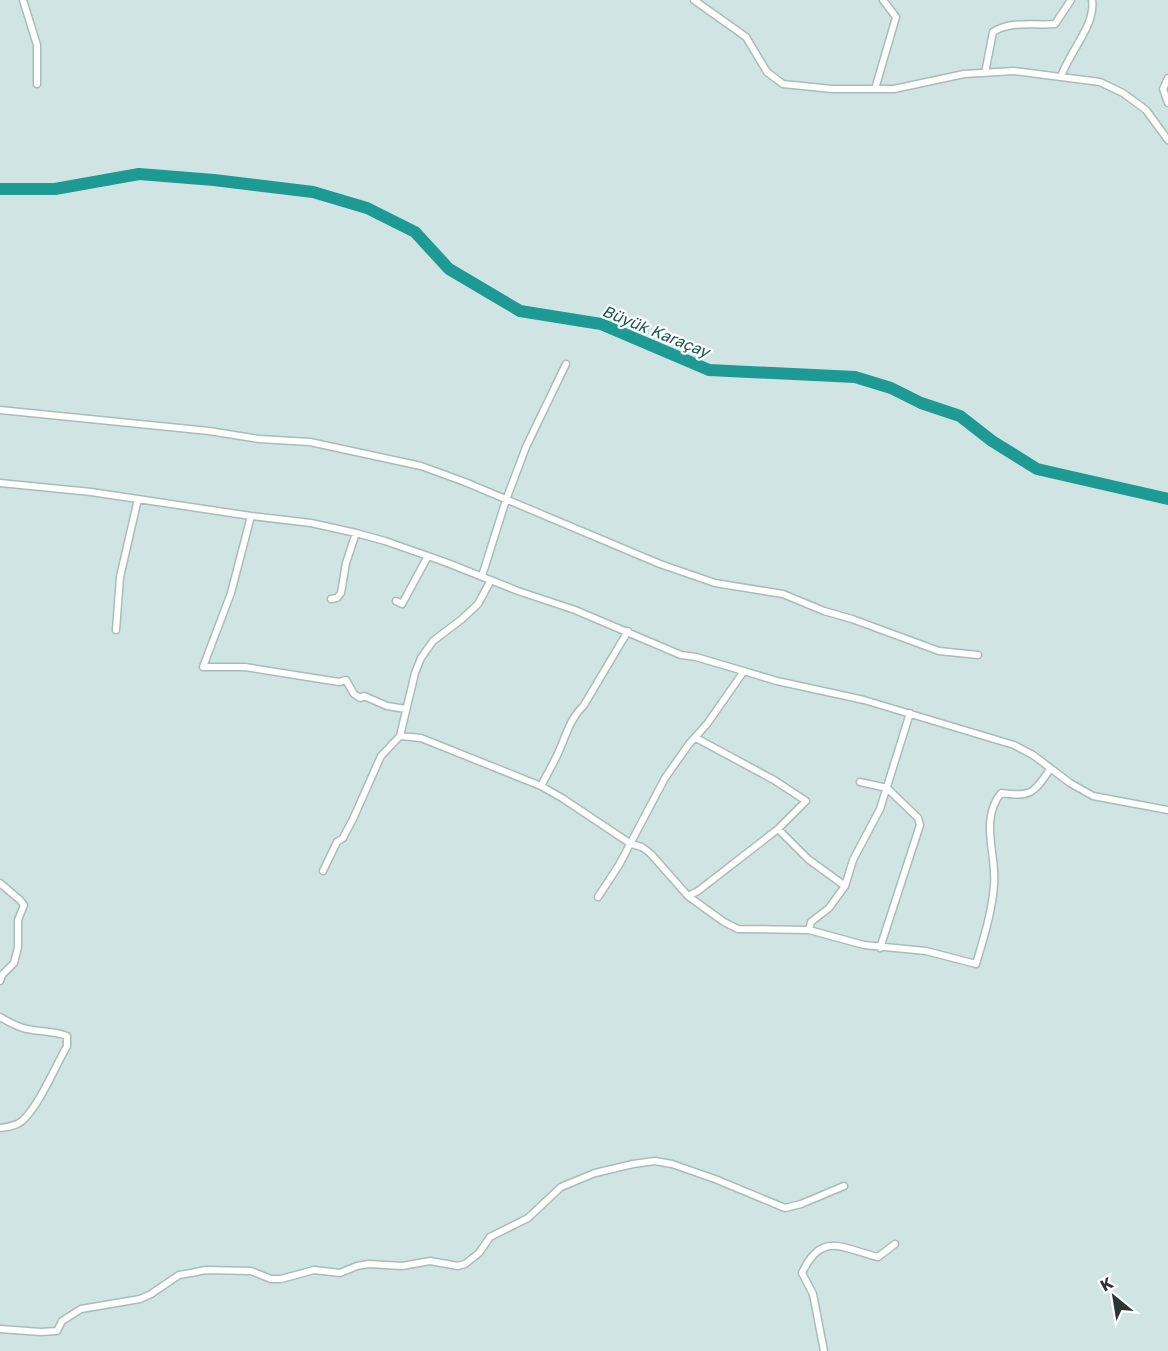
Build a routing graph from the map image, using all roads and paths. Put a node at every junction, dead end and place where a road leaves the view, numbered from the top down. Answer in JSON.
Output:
{"nodes":[{"id":1,"x":23,"y":0,"type":"edge"},
{"id":2,"x":694,"y":0,"type":"edge"},
{"id":3,"x":883,"y":0,"type":"edge"},
{"id":4,"x":1071,"y":0,"type":"edge"},
{"id":5,"x":1092,"y":0,"type":"edge"},
{"id":6,"x":985,"y":73,"type":"junction"},
{"id":7,"x":1061,"y":77,"type":"junction"},
{"id":8,"x":1168,"y":78,"type":"edge"},
{"id":9,"x":37,"y":84,"type":"dead end"},
{"id":10,"x":875,"y":89,"type":"junction"},
{"id":11,"x":1168,"y":103,"type":"edge"},
{"id":12,"x":1168,"y":140,"type":"edge"},
{"id":13,"x":566,"y":364,"type":"dead end"},
{"id":14,"x":0,"y":410,"type":"edge"},
{"id":15,"x":0,"y":483,"type":"edge"},
{"id":16,"x":138,"y":499,"type":"junction"},
{"id":17,"x":506,"y":500,"type":"junction"},
{"id":18,"x":251,"y":516,"type":"junction"},
{"id":19,"x":356,"y":533,"type":"junction"},
{"id":20,"x":428,"y":556,"type":"junction"},
{"id":21,"x":482,"y":576,"type":"junction"},
{"id":22,"x":491,"y":580,"type":"junction"},
{"id":23,"x":331,"y":599,"type":"dead end"},
{"id":24,"x":396,"y":601,"type":"dead end"},
{"id":25,"x":116,"y":630,"type":"dead end"},
{"id":26,"x":628,"y":631,"type":"junction"},
{"id":27,"x":978,"y":655,"type":"dead end"},
{"id":28,"x":744,"y":671,"type":"junction"},
{"id":29,"x":406,"y":709,"type":"junction"},
{"id":30,"x":910,"y":713,"type":"junction"},
{"id":31,"x":400,"y":736,"type":"junction"},
{"id":32,"x":696,"y":738,"type":"junction"},
{"id":33,"x":1050,"y":769,"type":"junction"},
{"id":34,"x":860,"y":783,"type":"dead end"},
{"id":35,"x":541,"y":786,"type":"junction"},
{"id":36,"x":887,"y":788,"type":"junction"},
{"id":37,"x":1168,"y":810,"type":"edge"},
{"id":38,"x":778,"y":829,"type":"junction"},
{"id":39,"x":631,"y":844,"type":"junction"},
{"id":40,"x":322,"y":871,"type":"dead end"},
{"id":41,"x":0,"y":883,"type":"edge"},
{"id":42,"x":845,"y":886,"type":"junction"},
{"id":43,"x":688,"y":896,"type":"junction"},
{"id":44,"x":598,"y":897,"type":"dead end"},
{"id":45,"x":809,"y":930,"type":"junction"},
{"id":46,"x":880,"y":948,"type":"junction"},
{"id":47,"x":0,"y":981,"type":"edge"},
{"id":48,"x":0,"y":1017,"type":"edge"},
{"id":49,"x":0,"y":1128,"type":"edge"},
{"id":50,"x":844,"y":1186,"type":"dead end"},
{"id":51,"x":895,"y":1244,"type":"dead end"},
{"id":52,"x":0,"y":1329,"type":"edge"},
{"id":53,"x":824,"y":1351,"type":"edge"}],
"edges":[{"from":1,"to":9,"type":"street"},
{"from":2,"to":10,"type":"street"},
{"from":3,"to":10,"type":"street"},
{"from":4,"to":6,"type":"street"},
{"from":5,"to":7,"type":"street"},
{"from":6,"to":7,"type":"street"},
{"from":6,"to":10,"type":"street"},
{"from":7,"to":12,"type":"street"},
{"from":8,"to":11,"type":"street"},
{"from":13,"to":17,"type":"street"},
{"from":14,"to":17,"type":"street"},
{"from":15,"to":16,"type":"street"},
{"from":16,"to":18,"type":"street"},
{"from":16,"to":25,"type":"street"},
{"from":17,"to":21,"type":"street"},
{"from":17,"to":27,"type":"street"},
{"from":18,"to":19,"type":"street"},
{"from":18,"to":29,"type":"street"},
{"from":19,"to":20,"type":"street"},
{"from":19,"to":23,"type":"street"},
{"from":20,"to":21,"type":"street"},
{"from":20,"to":24,"type":"street"},
{"from":21,"to":22,"type":"street"},
{"from":22,"to":26,"type":"street"},
{"from":22,"to":29,"type":"street"},
{"from":26,"to":28,"type":"street"},
{"from":26,"to":35,"type":"street"},
{"from":28,"to":30,"type":"street"},
{"from":28,"to":32,"type":"street"},
{"from":29,"to":31,"type":"street"},
{"from":30,"to":33,"type":"street"},
{"from":30,"to":36,"type":"street"},
{"from":31,"to":35,"type":"street"},
{"from":31,"to":40,"type":"street"},
{"from":32,"to":38,"type":"street"},
{"from":32,"to":39,"type":"street"},
{"from":33,"to":37,"type":"street"},
{"from":33,"to":46,"type":"street"},
{"from":34,"to":36,"type":"street"},
{"from":35,"to":39,"type":"street"},
{"from":36,"to":42,"type":"street"},
{"from":36,"to":46,"type":"street"},
{"from":38,"to":42,"type":"street"},
{"from":38,"to":43,"type":"street"},
{"from":39,"to":43,"type":"street"},
{"from":39,"to":44,"type":"street"},
{"from":41,"to":47,"type":"street"},
{"from":42,"to":45,"type":"street"},
{"from":43,"to":45,"type":"street"},
{"from":45,"to":46,"type":"street"},
{"from":48,"to":49,"type":"street"},
{"from":50,"to":52,"type":"street"},
{"from":51,"to":53,"type":"street"}]}
